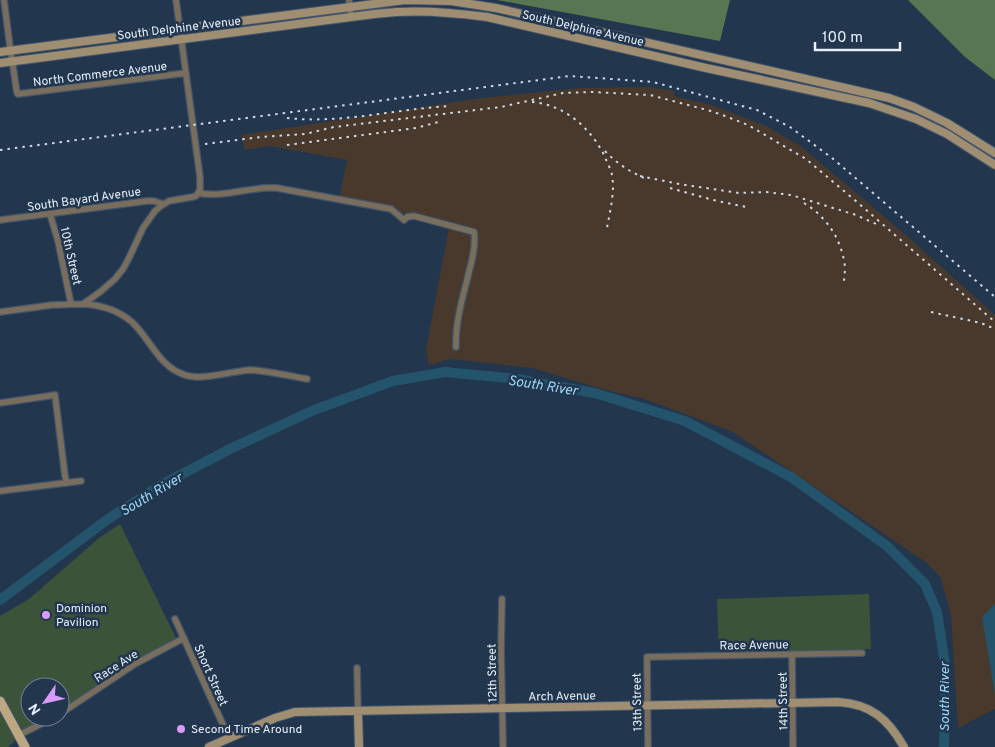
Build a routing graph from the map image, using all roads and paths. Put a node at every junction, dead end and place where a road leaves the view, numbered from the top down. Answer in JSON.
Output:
{"nodes":[{"id":1,"x":4,"y":0,"type":"edge"},
{"id":2,"x":176,"y":0,"type":"edge"},
{"id":3,"x":349,"y":3,"type":"edge"},
{"id":4,"x":351,"y":17,"type":"junction"},
{"id":5,"x":180,"y":30,"type":"junction"},
{"id":6,"x":182,"y":40,"type":"junction"},
{"id":7,"x":10,"y":51,"type":"junction"},
{"id":8,"x":0,"y":52,"type":"edge"},
{"id":9,"x":12,"y":61,"type":"junction"},
{"id":10,"x":0,"y":63,"type":"edge"},
{"id":11,"x":186,"y":73,"type":"junction"},
{"id":12,"x":995,"y":153,"type":"edge"},
{"id":13,"x":995,"y":165,"type":"edge"},
{"id":14,"x":198,"y":193,"type":"junction"},
{"id":15,"x":163,"y":204,"type":"junction"},
{"id":16,"x":50,"y":214,"type":"junction"},
{"id":17,"x":0,"y":220,"type":"edge"},
{"id":18,"x":71,"y":304,"type":"junction"},
{"id":19,"x":83,"y":304,"type":"junction"},
{"id":20,"x":0,"y":312,"type":"edge"},
{"id":21,"x":456,"y":347,"type":"dead end"},
{"id":22,"x":306,"y":379,"type":"dead end"},
{"id":23,"x":0,"y":403,"type":"edge"},
{"id":24,"x":81,"y":481,"type":"dead end"},
{"id":25,"x":67,"y":483,"type":"junction"},
{"id":26,"x":0,"y":491,"type":"edge"},
{"id":27,"x":502,"y":599,"type":"dead end"},
{"id":28,"x":175,"y":620,"type":"dead end"},
{"id":29,"x":184,"y":638,"type":"junction"},
{"id":30,"x":862,"y":653,"type":"dead end"},
{"id":31,"x":792,"y":654,"type":"junction"},
{"id":32,"x":647,"y":656,"type":"joint"},
{"id":33,"x":357,"y":668,"type":"dead end"},
{"id":34,"x":0,"y":701,"type":"edge"},
{"id":35,"x":793,"y":703,"type":"junction"},
{"id":36,"x":648,"y":706,"type":"junction"},
{"id":37,"x":70,"y":707,"type":"edge"},
{"id":38,"x":503,"y":708,"type":"junction"},
{"id":39,"x":358,"y":711,"type":"junction"},
{"id":40,"x":35,"y":727,"type":"edge"},
{"id":41,"x":19,"y":735,"type":"junction"},
{"id":42,"x":229,"y":738,"type":"junction"},
{"id":43,"x":25,"y":747,"type":"edge"},
{"id":44,"x":209,"y":747,"type":"edge"},
{"id":45,"x":359,"y":747,"type":"edge"},
{"id":46,"x":503,"y":747,"type":"edge"},
{"id":47,"x":648,"y":747,"type":"edge"},
{"id":48,"x":793,"y":747,"type":"edge"},
{"id":49,"x":904,"y":747,"type":"edge"}],
"edges":[{"from":1,"to":7,"type":"street"},
{"from":2,"to":5,"type":"street"},
{"from":3,"to":4,"type":"street"},
{"from":3,"to":5,"type":"main road","name":"South Delphine Avenue"},
{"from":3,"to":12,"type":"main road","name":"South Delphine Avenue"},
{"from":4,"to":6,"type":"main road","name":"South Delphine Avenue"},
{"from":4,"to":13,"type":"main road","name":"South Delphine Avenue"},
{"from":5,"to":6,"type":"street"},
{"from":5,"to":7,"type":"main road","name":"South Delphine Avenue"},
{"from":6,"to":9,"type":"main road","name":"South Delphine Avenue"},
{"from":6,"to":11,"type":"street"},
{"from":7,"to":8,"type":"main road","name":"South Delphine Avenue"},
{"from":7,"to":9,"type":"street"},
{"from":9,"to":10,"type":"main road","name":"South Delphine Avenue"},
{"from":9,"to":11,"type":"street","name":"North Commerce Avenue"},
{"from":11,"to":14,"type":"street"},
{"from":14,"to":15,"type":"street","name":"South Bayard Avenue"},
{"from":14,"to":21,"type":"street","name":"South Bayard Avenue"},
{"from":15,"to":16,"type":"street","name":"South Bayard Avenue"},
{"from":15,"to":19,"type":"street"},
{"from":16,"to":17,"type":"street","name":"South Bayard Avenue"},
{"from":16,"to":18,"type":"street","name":"10th Street"},
{"from":18,"to":19,"type":"street"},
{"from":18,"to":20,"type":"street"},
{"from":19,"to":22,"type":"street"},
{"from":23,"to":25,"type":"street"},
{"from":24,"to":25,"type":"street"},
{"from":25,"to":26,"type":"street"},
{"from":27,"to":38,"type":"street","name":"12th Street"},
{"from":28,"to":29,"type":"street","name":"Short Street"},
{"from":29,"to":37,"type":"street","name":"Race Ave"},
{"from":29,"to":42,"type":"street","name":"Short Street"},
{"from":30,"to":31,"type":"street","name":"Race Avenue"},
{"from":31,"to":32,"type":"street","name":"Race Avenue"},
{"from":31,"to":35,"type":"street","name":"14th Street"},
{"from":32,"to":36,"type":"street","name":"13th Street"},
{"from":33,"to":39,"type":"street"},
{"from":34,"to":41,"type":"main road"},
{"from":35,"to":36,"type":"main road","name":"Arch Avenue"},
{"from":35,"to":48,"type":"street","name":"14th Street"},
{"from":35,"to":49,"type":"main road","name":"Arch Avenue"},
{"from":36,"to":38,"type":"main road","name":"Arch Avenue"},
{"from":36,"to":47,"type":"street","name":"13th Street"},
{"from":38,"to":39,"type":"main road","name":"Arch Avenue"},
{"from":38,"to":46,"type":"street","name":"12th Street"},
{"from":39,"to":42,"type":"main road","name":"Arch Avenue"},
{"from":39,"to":45,"type":"main road"},
{"from":40,"to":41,"type":"street"},
{"from":41,"to":43,"type":"main road"},
{"from":42,"to":44,"type":"main road","name":"Arch Avenue"}]}
